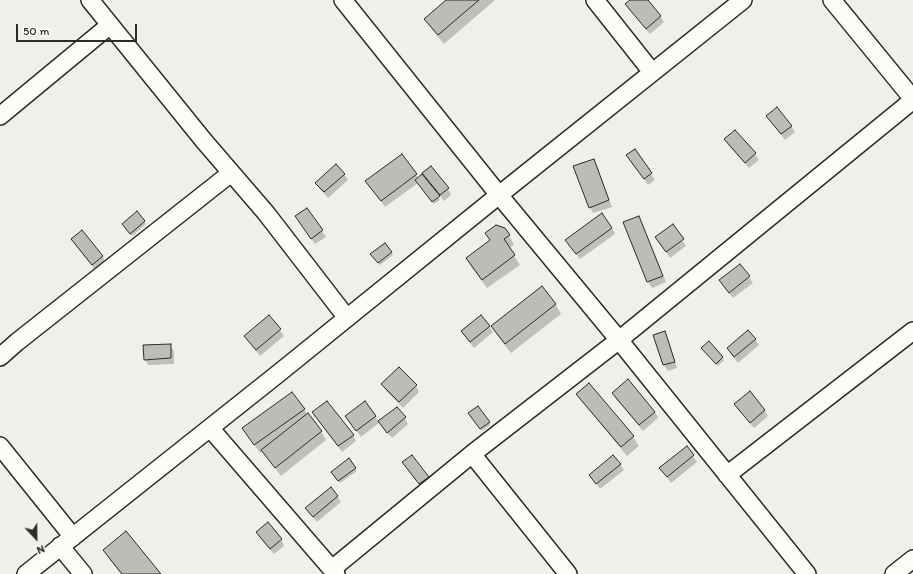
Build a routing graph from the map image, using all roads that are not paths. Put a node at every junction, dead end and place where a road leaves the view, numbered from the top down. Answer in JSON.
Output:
{"nodes":[{"id":1,"x":90,"y":0,"type":"edge"},
{"id":2,"x":343,"y":0,"type":"edge"},
{"id":3,"x":595,"y":0,"type":"edge"},
{"id":4,"x":744,"y":0,"type":"edge"},
{"id":5,"x":832,"y":0,"type":"edge"},
{"id":6,"x":110,"y":25,"type":"junction"},
{"id":7,"x":652,"y":72,"type":"junction"},
{"id":8,"x":913,"y":100,"type":"edge"},
{"id":9,"x":0,"y":116,"type":"edge"},
{"id":10,"x":231,"y":173,"type":"junction"},
{"id":11,"x":499,"y":195,"type":"junction"},
{"id":12,"x":347,"y":318,"type":"junction"},
{"id":13,"x":913,"y":331,"type":"edge"},
{"id":14,"x":619,"y":340,"type":"junction"},
{"id":15,"x":0,"y":357,"type":"edge"},
{"id":16,"x":210,"y":428,"type":"junction"},
{"id":17,"x":0,"y":446,"type":"edge"},
{"id":18,"x":472,"y":454,"type":"junction"},
{"id":19,"x":727,"y":475,"type":"junction"},
{"id":20,"x":66,"y":541,"type":"junction"},
{"id":21,"x":913,"y":559,"type":"edge"},
{"id":22,"x":334,"y":572,"type":"edge"},
{"id":23,"x":26,"y":574,"type":"edge"},
{"id":24,"x":83,"y":574,"type":"edge"},
{"id":25,"x":568,"y":574,"type":"edge"},
{"id":26,"x":807,"y":574,"type":"edge"},
{"id":27,"x":894,"y":574,"type":"edge"}],
"edges":[{"from":1,"to":6,"type":"street"},
{"from":2,"to":11,"type":"street"},
{"from":3,"to":7,"type":"street"},
{"from":4,"to":7,"type":"street"},
{"from":5,"to":8,"type":"street"},
{"from":6,"to":9,"type":"street"},
{"from":6,"to":10,"type":"street"},
{"from":7,"to":11,"type":"street"},
{"from":8,"to":14,"type":"street"},
{"from":10,"to":12,"type":"street"},
{"from":10,"to":15,"type":"street"},
{"from":11,"to":12,"type":"street"},
{"from":11,"to":14,"type":"street"},
{"from":12,"to":16,"type":"street"},
{"from":13,"to":19,"type":"street"},
{"from":14,"to":18,"type":"street"},
{"from":14,"to":19,"type":"street"},
{"from":16,"to":20,"type":"street"},
{"from":16,"to":22,"type":"street"},
{"from":17,"to":20,"type":"street"},
{"from":18,"to":22,"type":"street"},
{"from":18,"to":25,"type":"street"},
{"from":19,"to":26,"type":"street"},
{"from":20,"to":23,"type":"street"},
{"from":20,"to":24,"type":"street"},
{"from":21,"to":27,"type":"street"}]}
